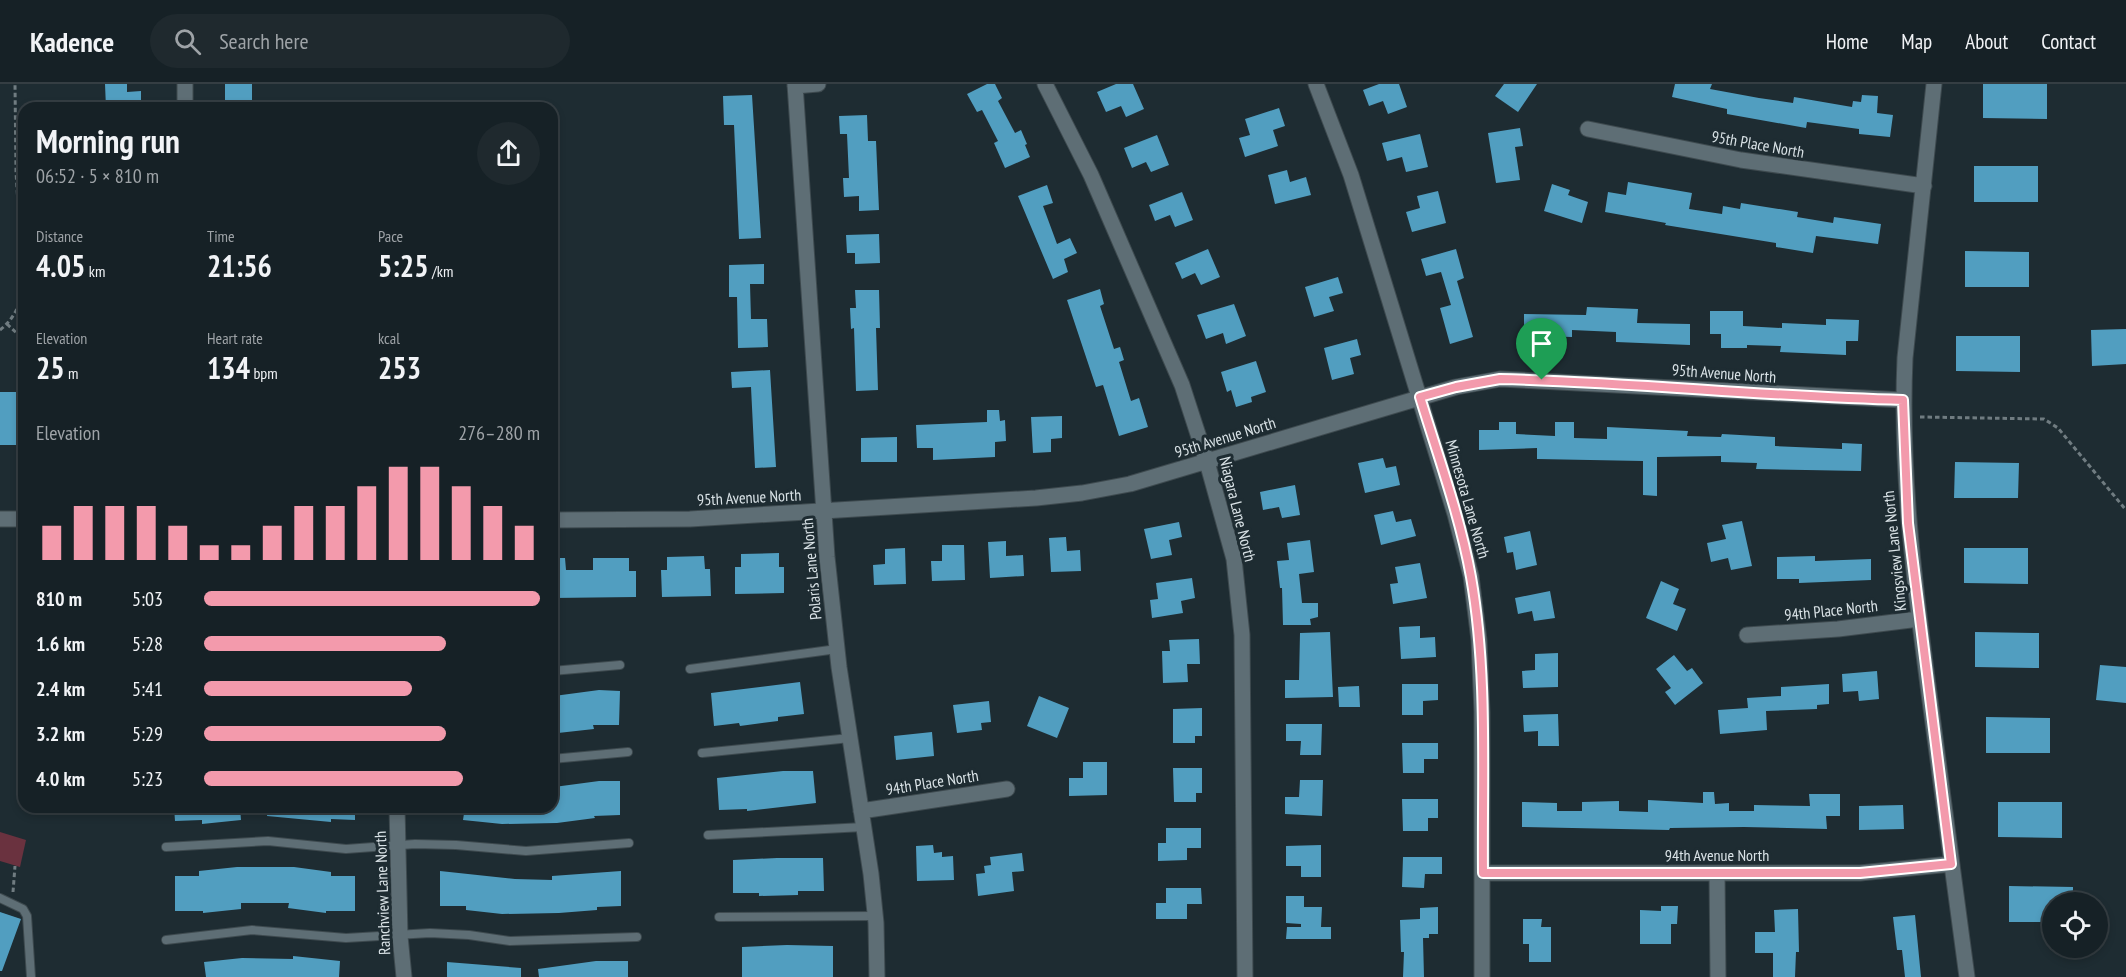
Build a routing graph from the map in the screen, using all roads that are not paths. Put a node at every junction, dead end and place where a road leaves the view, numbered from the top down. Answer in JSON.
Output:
{"nodes":[{"id":1,"x":185,"y":84,"type":"edge"},
{"id":2,"x":818,"y":84,"type":"edge"},
{"id":3,"x":1045,"y":84,"type":"edge"},
{"id":4,"x":1316,"y":84,"type":"edge"},
{"id":5,"x":1934,"y":84,"type":"edge"},
{"id":6,"x":795,"y":85,"type":"edge"},
{"id":7,"x":185,"y":102,"type":"edge"},
{"id":8,"x":1588,"y":129,"type":"dead end"},
{"id":9,"x":1924,"y":186,"type":"junction"},
{"id":10,"x":1420,"y":397,"type":"junction"},
{"id":11,"x":1903,"y":400,"type":"junction"},
{"id":12,"x":1208,"y":462,"type":"junction"},
{"id":13,"x":824,"y":511,"type":"junction"},
{"id":14,"x":0,"y":519,"type":"edge"},
{"id":15,"x":18,"y":519,"type":"edge"},
{"id":16,"x":558,"y":520,"type":"edge"},
{"id":17,"x":1919,"y":619,"type":"junction"},
{"id":18,"x":1747,"y":635,"type":"dead end"},
{"id":19,"x":837,"y":649,"type":"junction"},
{"id":20,"x":620,"y":665,"type":"dead end"},
{"id":21,"x":690,"y":669,"type":"dead end"},
{"id":22,"x":558,"y":670,"type":"edge"},
{"id":23,"x":850,"y":738,"type":"junction"},
{"id":24,"x":628,"y":752,"type":"dead end"},
{"id":25,"x":702,"y":753,"type":"dead end"},
{"id":26,"x":558,"y":758,"type":"edge"},
{"id":27,"x":1007,"y":789,"type":"dead end"},
{"id":28,"x":397,"y":813,"type":"edge"},
{"id":29,"x":863,"y":819,"type":"junction"},
{"id":30,"x":708,"y":835,"type":"dead end"},
{"id":31,"x":628,"y":843,"type":"dead end"},
{"id":32,"x":398,"y":846,"type":"junction"},
{"id":33,"x":166,"y":847,"type":"dead end"},
{"id":34,"x":1951,"y":864,"type":"junction"},
{"id":35,"x":1483,"y":873,"type":"junction"},
{"id":36,"x":1717,"y":873,"type":"junction"},
{"id":37,"x":0,"y":898,"type":"edge"},
{"id":38,"x":875,"y":916,"type":"junction"},
{"id":39,"x":719,"y":918,"type":"dead end"},
{"id":40,"x":400,"y":936,"type":"junction"},
{"id":41,"x":637,"y":937,"type":"dead end"},
{"id":42,"x":166,"y":940,"type":"dead end"},
{"id":43,"x":32,"y":977,"type":"edge"},
{"id":44,"x":404,"y":977,"type":"edge"},
{"id":45,"x":877,"y":977,"type":"edge"},
{"id":46,"x":1245,"y":977,"type":"edge"},
{"id":47,"x":1482,"y":977,"type":"edge"},
{"id":48,"x":1718,"y":977,"type":"edge"},
{"id":49,"x":1967,"y":977,"type":"edge"}],
"edges":[{"from":1,"to":7,"type":"street"},
{"from":2,"to":6,"type":"street"},
{"from":3,"to":12,"type":"street","name":"Niagara Lane North"},
{"from":4,"to":10,"type":"street","name":"Minnesota Lane North"},
{"from":5,"to":9,"type":"street","name":"Kingsview Lane North"},
{"from":6,"to":13,"type":"street","name":"Polaris Lane North"},
{"from":8,"to":9,"type":"street","name":"95th Place North"},
{"from":9,"to":11,"type":"street","name":"Kingsview Lane North"},
{"from":10,"to":11,"type":"street","name":"95th Avenue North"},
{"from":10,"to":12,"type":"street","name":"95th Avenue North"},
{"from":10,"to":35,"type":"street","name":"Minnesota Lane North"},
{"from":11,"to":17,"type":"street","name":"Kingsview Lane North"},
{"from":12,"to":13,"type":"street","name":"95th Avenue North"},
{"from":12,"to":46,"type":"street","name":"Niagara Lane North"},
{"from":13,"to":16,"type":"street","name":"95th Avenue North"},
{"from":13,"to":19,"type":"street","name":"Polaris Lane North"},
{"from":14,"to":15,"type":"street"},
{"from":17,"to":18,"type":"street","name":"94th Place North"},
{"from":17,"to":34,"type":"street","name":"Kingsview Lane North"},
{"from":19,"to":21,"type":"lane"},
{"from":19,"to":23,"type":"street","name":"Polaris Lane North"},
{"from":20,"to":22,"type":"lane"},
{"from":23,"to":25,"type":"lane"},
{"from":23,"to":29,"type":"street","name":"Polaris Lane North"},
{"from":24,"to":26,"type":"lane"},
{"from":27,"to":29,"type":"street","name":"94th Place North"},
{"from":28,"to":32,"type":"street","name":"Ranchview Lane North"},
{"from":29,"to":30,"type":"lane"},
{"from":29,"to":38,"type":"street","name":"Polaris Lane North"},
{"from":31,"to":32,"type":"lane"},
{"from":32,"to":33,"type":"lane"},
{"from":32,"to":40,"type":"street","name":"Ranchview Lane North"},
{"from":34,"to":36,"type":"street","name":"94th Avenue North"},
{"from":34,"to":49,"type":"street","name":"Kingsview Lane North"},
{"from":35,"to":36,"type":"street","name":"94th Avenue North"},
{"from":35,"to":47,"type":"street","name":"Minnesota Lane North"},
{"from":36,"to":48,"type":"street"},
{"from":37,"to":43,"type":"lane"},
{"from":38,"to":39,"type":"lane"},
{"from":38,"to":45,"type":"street","name":"Polaris Lane North"},
{"from":40,"to":41,"type":"lane"},
{"from":40,"to":42,"type":"lane"},
{"from":40,"to":44,"type":"street","name":"Ranchview Lane North"}]}
